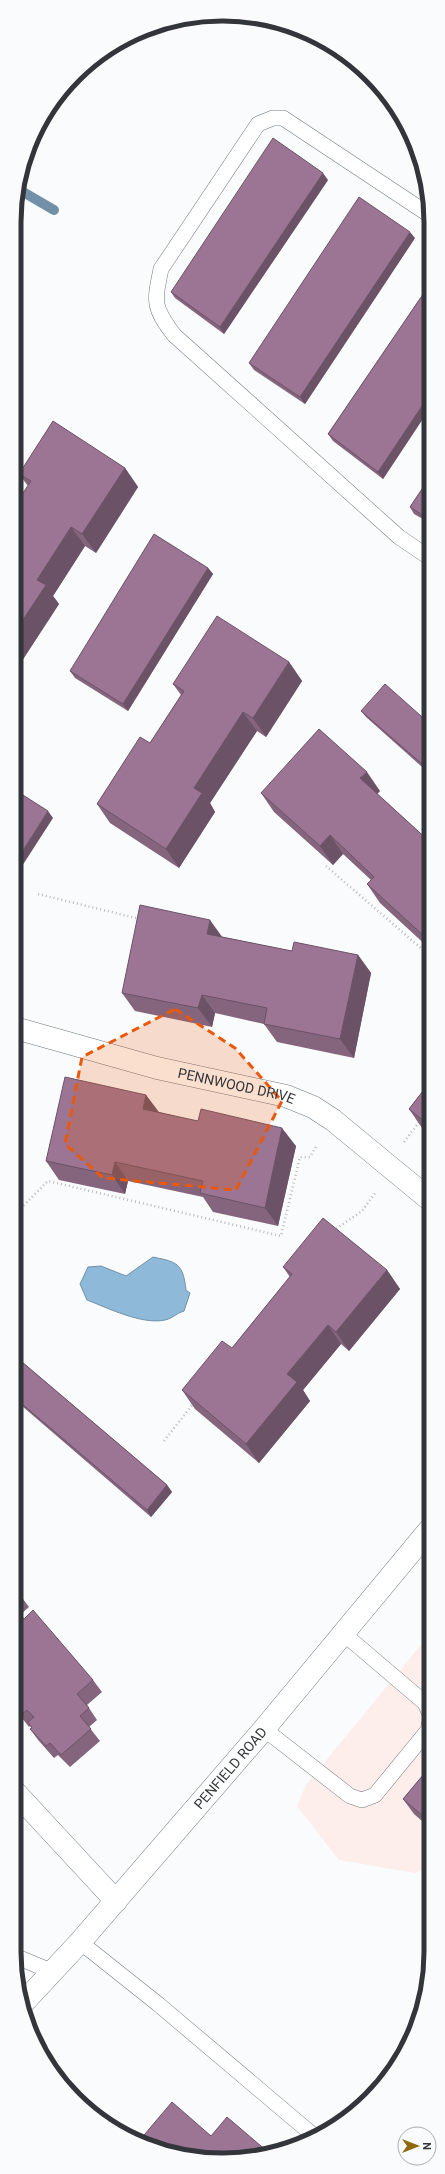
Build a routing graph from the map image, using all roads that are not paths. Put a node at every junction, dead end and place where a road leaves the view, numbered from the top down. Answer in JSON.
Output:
{"nodes":[{"id":1,"x":424,"y":212,"type":"edge"},
{"id":2,"x":424,"y":554,"type":"edge"},
{"id":3,"x":21,"y":1030,"type":"edge"},
{"id":4,"x":424,"y":1195,"type":"edge"},
{"id":5,"x":424,"y":1536,"type":"edge"},
{"id":6,"x":344,"y":1634,"type":"junction"},
{"id":7,"x":424,"y":1702,"type":"edge"},
{"id":8,"x":264,"y":1729,"type":"junction"},
{"id":9,"x":424,"y":1736,"type":"edge"},
{"id":10,"x":21,"y":1799,"type":"edge"},
{"id":11,"x":116,"y":1901,"type":"junction"},
{"id":12,"x":80,"y":1942,"type":"junction"},
{"id":13,"x":21,"y":1959,"type":"edge"},
{"id":14,"x":53,"y":1972,"type":"junction"},
{"id":15,"x":27,"y":1999,"type":"edge"},
{"id":16,"x":310,"y":2133,"type":"edge"}],
"edges":[{"from":1,"to":2,"type":"lane"},
{"from":3,"to":4,"type":"street","name":"PENNWOOD DRIVE"},
{"from":5,"to":6,"type":"street","name":"PENFIELD ROAD"},
{"from":6,"to":7,"type":"lane"},
{"from":6,"to":8,"type":"street","name":"PENFIELD ROAD"},
{"from":8,"to":9,"type":"lane"},
{"from":8,"to":11,"type":"street","name":"PENFIELD ROAD"},
{"from":10,"to":11,"type":"street"},
{"from":11,"to":12,"type":"street","name":"PENFIELD ROAD"},
{"from":12,"to":14,"type":"street","name":"PENFIELD ROAD"},
{"from":12,"to":16,"type":"lane"},
{"from":13,"to":14,"type":"lane"},
{"from":14,"to":15,"type":"street","name":"PENFIELD ROAD"}]}
